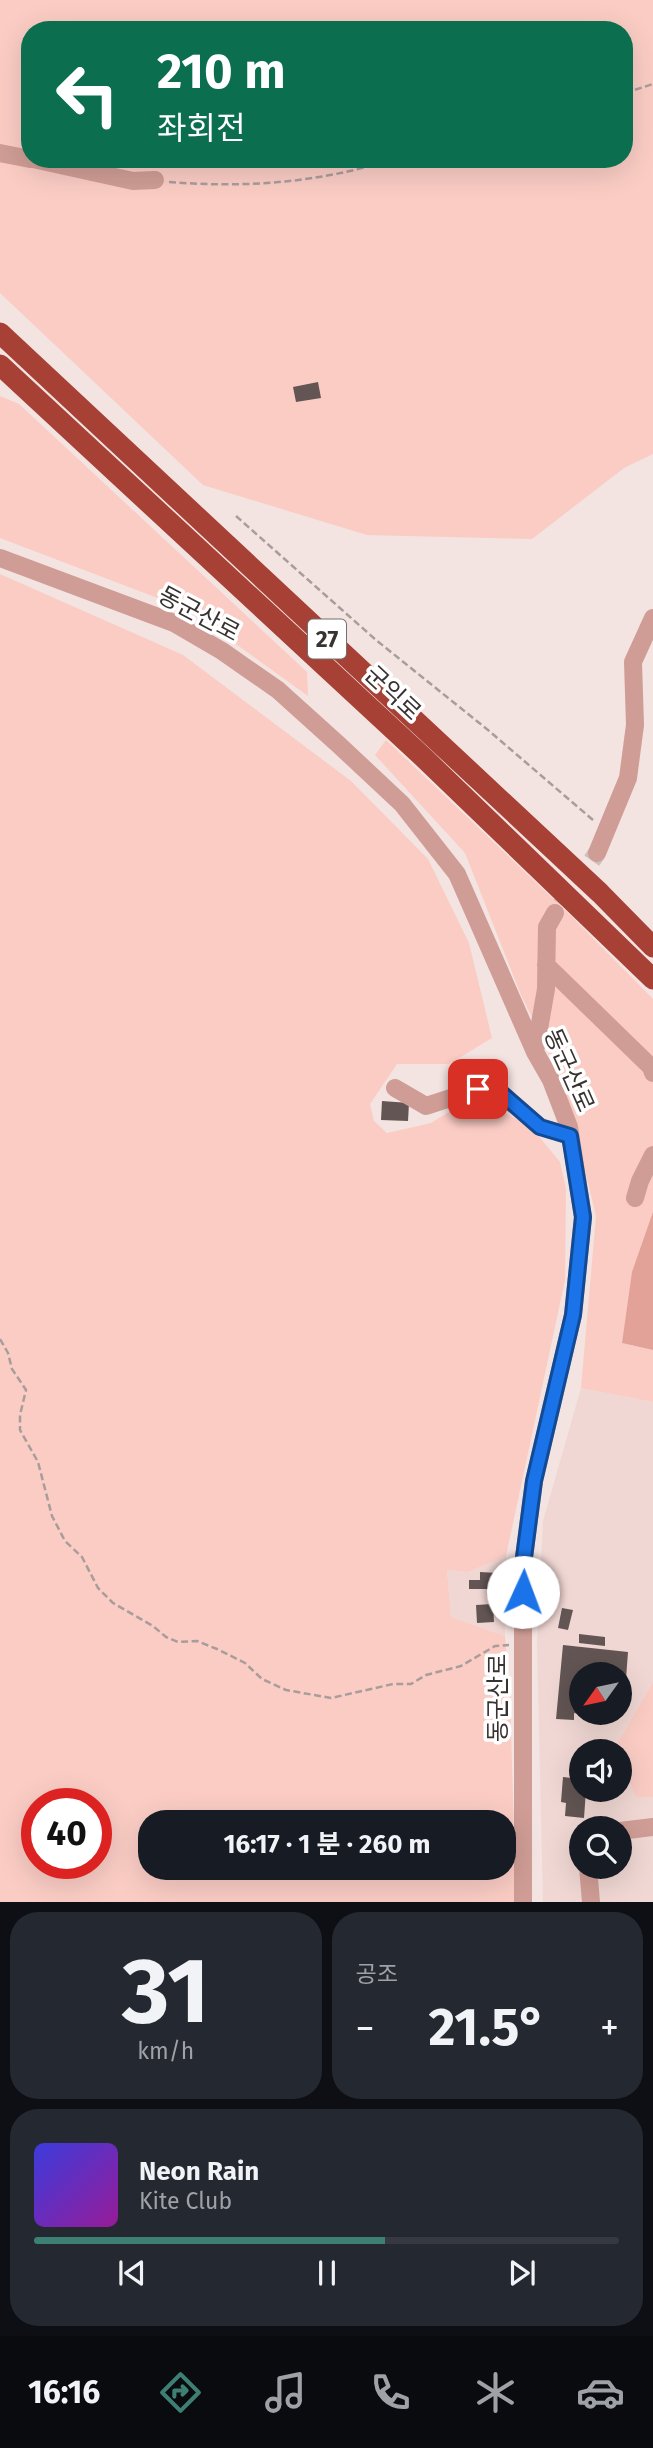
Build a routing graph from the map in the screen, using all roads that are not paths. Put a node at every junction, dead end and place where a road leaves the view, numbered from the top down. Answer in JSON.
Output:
{"nodes":[{"id":1,"x":0,"y":153,"type":"edge"},
{"id":2,"x":21,"y":157,"type":"edge"},
{"id":3,"x":75,"y":168,"type":"edge"},
{"id":4,"x":155,"y":180,"type":"road end"},
{"id":5,"x":0,"y":334,"type":"edge"},
{"id":6,"x":0,"y":365,"type":"edge"},
{"id":7,"x":0,"y":558,"type":"edge"},
{"id":8,"x":653,"y":618,"type":"edge"},
{"id":9,"x":597,"y":853,"type":"tunnel mouth"},
{"id":10,"x":555,"y":913,"type":"tunnel mouth"},
{"id":11,"x":653,"y":947,"type":"edge"},
{"id":12,"x":546,"y":965,"type":"junction"},
{"id":13,"x":653,"y":979,"type":"edge"},
{"id":14,"x":535,"y":1052,"type":"junction"},
{"id":15,"x":653,"y":1073,"type":"edge"},
{"id":16,"x":395,"y":1088,"type":"dead end"},
{"id":17,"x":570,"y":1136,"type":"junction"},
{"id":18,"x":653,"y":1155,"type":"edge"},
{"id":19,"x":635,"y":1198,"type":"dead end"},
{"id":20,"x":653,"y":1827,"type":"edge"},
{"id":21,"x":632,"y":1830,"type":"edge"},
{"id":22,"x":589,"y":1879,"type":"edge"},
{"id":23,"x":523,"y":1902,"type":"edge"},
{"id":24,"x":591,"y":1902,"type":"edge"}],
"edges":[{"from":1,"to":2,"type":"street"},
{"from":3,"to":4,"type":"street"},
{"from":5,"to":11,"type":"highway","name":"군익로","number":"27"},
{"from":6,"to":13,"type":"highway","name":"군익로","number":"27"},
{"from":7,"to":14,"type":"street","name":"동군산로"},
{"from":8,"to":9,"type":"street"},
{"from":10,"to":12,"type":"street"},
{"from":12,"to":14,"type":"street"},
{"from":12,"to":15,"type":"street"},
{"from":14,"to":17,"type":"street","name":"동군산로"},
{"from":16,"to":17,"type":"street"},
{"from":17,"to":23,"type":"street","name":"동군산로"},
{"from":18,"to":19,"type":"street"},
{"from":20,"to":21,"type":"street"},
{"from":22,"to":24,"type":"street"}]}
